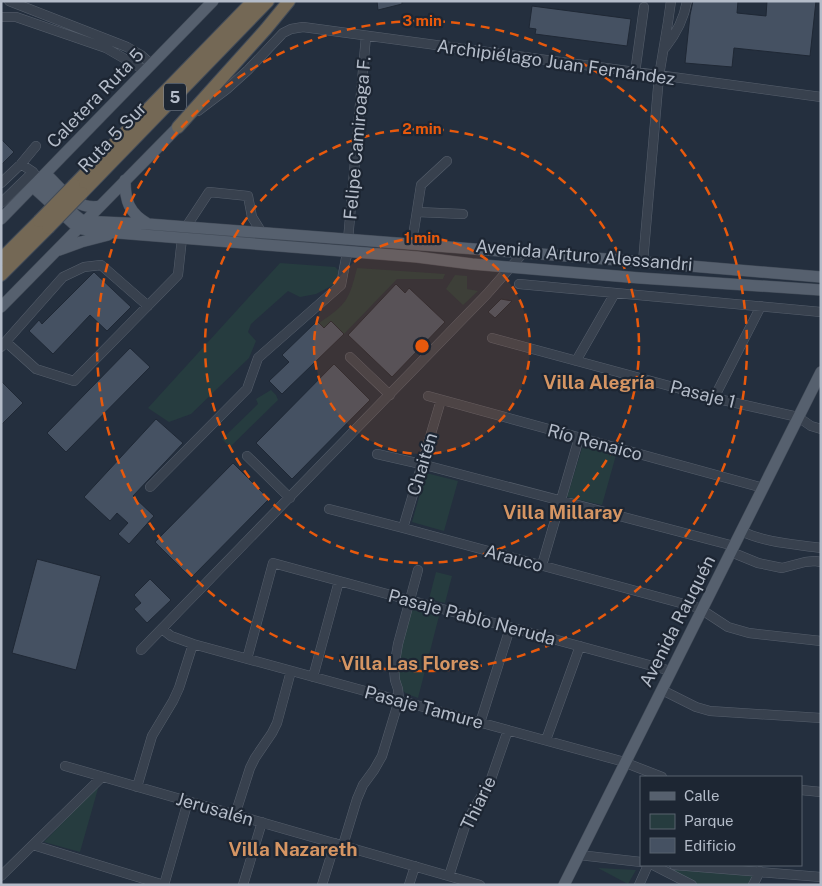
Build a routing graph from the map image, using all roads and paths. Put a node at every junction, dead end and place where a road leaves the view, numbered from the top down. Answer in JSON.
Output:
{"nodes":[{"id":1,"x":9,"y":1,"type":"edge"},
{"id":2,"x":253,"y":1,"type":"edge"},
{"id":3,"x":268,"y":1,"type":"edge"},
{"id":4,"x":289,"y":1,"type":"edge"},
{"id":5,"x":671,"y":1,"type":"edge"},
{"id":6,"x":687,"y":1,"type":"edge"},
{"id":7,"x":211,"y":2,"type":"edge"},
{"id":8,"x":644,"y":6,"type":"dead end"},
{"id":9,"x":1,"y":18,"type":"edge"},
{"id":10,"x":366,"y":36,"type":"junction"},
{"id":11,"x":664,"y":49,"type":"junction"},
{"id":12,"x":149,"y":68,"type":"junction"},
{"id":13,"x":635,"y":73,"type":"junction"},
{"id":14,"x":659,"y":76,"type":"junction"},
{"id":15,"x":821,"y":97,"type":"edge"},
{"id":16,"x":178,"y":127,"type":"junction"},
{"id":17,"x":36,"y":146,"type":"dead end"},
{"id":18,"x":447,"y":161,"type":"dead end"},
{"id":19,"x":21,"y":164,"type":"junction"},
{"id":20,"x":38,"y":178,"type":"junction"},
{"id":21,"x":125,"y":180,"type":"junction"},
{"id":22,"x":1,"y":183,"type":"edge"},
{"id":23,"x":20,"y":185,"type":"junction"},
{"id":24,"x":78,"y":189,"type":"junction"},
{"id":25,"x":100,"y":206,"type":"junction"},
{"id":26,"x":2,"y":212,"type":"edge"},
{"id":27,"x":417,"y":212,"type":"junction"},
{"id":28,"x":463,"y":214,"type":"dead end"},
{"id":29,"x":148,"y":224,"type":"junction"},
{"id":30,"x":43,"y":225,"type":"junction"},
{"id":31,"x":82,"y":225,"type":"junction"},
{"id":32,"x":184,"y":232,"type":"junction"},
{"id":33,"x":120,"y":233,"type":"junction"},
{"id":34,"x":262,"y":233,"type":"junction"},
{"id":35,"x":348,"y":240,"type":"junction"},
{"id":36,"x":410,"y":244,"type":"junction"},
{"id":37,"x":57,"y":250,"type":"junction"},
{"id":38,"x":349,"y":252,"type":"junction"},
{"id":39,"x":523,"y":253,"type":"junction"},
{"id":40,"x":1,"y":260,"type":"edge"},
{"id":41,"x":642,"y":262,"type":"junction"},
{"id":42,"x":511,"y":267,"type":"junction"},
{"id":43,"x":1,"y":275,"type":"edge"},
{"id":44,"x":821,"y":277,"type":"edge"},
{"id":45,"x":519,"y":284,"type":"dead end"},
{"id":46,"x":821,"y":290,"type":"edge"},
{"id":47,"x":615,"y":293,"type":"junction"},
{"id":48,"x":148,"y":306,"type":"junction"},
{"id":49,"x":761,"y":306,"type":"junction"},
{"id":50,"x":1,"y":307,"type":"edge"},
{"id":51,"x":821,"y":312,"type":"edge"},
{"id":52,"x":492,"y":338,"type":"dead end"},
{"id":53,"x":4,"y":345,"type":"edge"},
{"id":54,"x":350,"y":357,"type":"dead end"},
{"id":55,"x":576,"y":361,"type":"junction"},
{"id":56,"x":821,"y":372,"type":"edge"},
{"id":57,"x":390,"y":395,"type":"junction"},
{"id":58,"x":428,"y":396,"type":"dead end"},
{"id":59,"x":714,"y":398,"type":"junction"},
{"id":60,"x":441,"y":400,"type":"junction"},
{"id":61,"x":798,"y":417,"type":"junction"},
{"id":62,"x":821,"y":429,"type":"edge"},
{"id":63,"x":580,"y":438,"type":"junction"},
{"id":64,"x":377,"y":454,"type":"dead end"},
{"id":65,"x":247,"y":456,"type":"dead end"},
{"id":66,"x":421,"y":464,"type":"junction"},
{"id":67,"x":150,"y":487,"type":"dead end"},
{"id":68,"x":762,"y":488,"type":"junction"},
{"id":69,"x":290,"y":498,"type":"junction"},
{"id":70,"x":560,"y":501,"type":"junction"},
{"id":71,"x":329,"y":509,"type":"dead end"},
{"id":72,"x":403,"y":528,"type":"junction"},
{"id":73,"x":741,"y":531,"type":"junction"},
{"id":74,"x":821,"y":548,"type":"edge"},
{"id":75,"x":732,"y":549,"type":"junction"},
{"id":76,"x":821,"y":562,"type":"edge"},
{"id":77,"x":542,"y":566,"type":"junction"},
{"id":78,"x":418,"y":570,"type":"dead end"},
{"id":79,"x":339,"y":581,"type":"junction"},
{"id":80,"x":411,"y":600,"type":"junction"},
{"id":81,"x":701,"y":609,"type":"junction"},
{"id":82,"x":510,"y":628,"type":"junction"},
{"id":83,"x":162,"y":629,"type":"junction"},
{"id":84,"x":821,"y":641,"type":"edge"},
{"id":85,"x":193,"y":644,"type":"junction"},
{"id":86,"x":580,"y":646,"type":"junction"},
{"id":87,"x":141,"y":650,"type":"dead end"},
{"id":88,"x":247,"y":659,"type":"junction"},
{"id":89,"x":291,"y":671,"type":"junction"},
{"id":90,"x":671,"y":671,"type":"junction"},
{"id":91,"x":313,"y":677,"type":"junction"},
{"id":92,"x":662,"y":690,"type":"junction"},
{"id":93,"x":399,"y":700,"type":"junction"},
{"id":94,"x":821,"y":718,"type":"edge"},
{"id":95,"x":480,"y":722,"type":"junction"},
{"id":96,"x":508,"y":730,"type":"junction"},
{"id":97,"x":546,"y":740,"type":"junction"},
{"id":98,"x":625,"y":763,"type":"junction"},
{"id":99,"x":65,"y":766,"type":"dead end"},
{"id":100,"x":102,"y":776,"type":"junction"},
{"id":101,"x":659,"y":776,"type":"edge"},
{"id":102,"x":137,"y":786,"type":"junction"},
{"id":103,"x":802,"y":790,"type":"edge"},
{"id":104,"x":821,"y":792,"type":"edge"},
{"id":105,"x":188,"y":801,"type":"junction"},
{"id":106,"x":235,"y":815,"type":"junction"},
{"id":107,"x":262,"y":822,"type":"junction"},
{"id":108,"x":339,"y":844,"type":"junction"},
{"id":109,"x":34,"y":845,"type":"junction"},
{"id":110,"x":579,"y":855,"type":"junction"},
{"id":111,"x":640,"y":862,"type":"edge"},
{"id":112,"x":415,"y":866,"type":"junction"},
{"id":113,"x":648,"y":866,"type":"edge"},
{"id":114,"x":655,"y":866,"type":"edge"},
{"id":115,"x":688,"y":866,"type":"edge"},
{"id":116,"x":760,"y":871,"type":"junction"},
{"id":117,"x":1,"y":876,"type":"edge"},
{"id":118,"x":449,"y":876,"type":"junction"},
{"id":119,"x":815,"y":879,"type":"edge"},
{"id":120,"x":164,"y":885,"type":"edge"},
{"id":121,"x":243,"y":885,"type":"edge"},
{"id":122,"x":322,"y":885,"type":"edge"},
{"id":123,"x":410,"y":885,"type":"edge"},
{"id":124,"x":480,"y":885,"type":"edge"},
{"id":125,"x":564,"y":885,"type":"edge"},
{"id":126,"x":638,"y":885,"type":"edge"},
{"id":127,"x":692,"y":885,"type":"edge"},
{"id":128,"x":753,"y":885,"type":"edge"}],
"edges":[{"from":1,"to":12,"type":"street"},
{"from":2,"to":24,"type":"highway","name":"Ruta 5 Sur","number":"5"},
{"from":3,"to":24,"type":"highway","name":"Ruta 5 Sur","number":"5"},
{"from":4,"to":16,"type":"highway"},
{"from":5,"to":11,"type":"street"},
{"from":6,"to":11,"type":"street"},
{"from":7,"to":12,"type":"main road","name":"Caletera Ruta 5"},
{"from":8,"to":13,"type":"street"},
{"from":9,"to":12,"type":"street"},
{"from":10,"to":13,"type":"street","name":"Archipiélago Juan Fernández"},
{"from":10,"to":16,"type":"street","name":"Archipiélago Juan Fernández"},
{"from":10,"to":35,"type":"street","name":"Felipe Camiroaga F."},
{"from":11,"to":14,"type":"street"},
{"from":12,"to":20,"type":"main road","name":"Caletera Ruta 5"},
{"from":13,"to":14,"type":"street","name":"Archipiélago Juan Fernández"},
{"from":14,"to":15,"type":"street","name":"Archipiélago Juan Fernández"},
{"from":14,"to":41,"type":"street"},
{"from":16,"to":21,"type":"main road"},
{"from":17,"to":19,"type":"street"},
{"from":18,"to":27,"type":"street"},
{"from":19,"to":20,"type":"street"},
{"from":19,"to":22,"type":"street"},
{"from":20,"to":23,"type":"street"},
{"from":20,"to":23,"type":"street"},
{"from":20,"to":25,"type":"main road"},
{"from":20,"to":26,"type":"main road","name":"Caletera Ruta 5"},
{"from":20,"to":31,"type":"main road"},
{"from":21,"to":25,"type":"main road"},
{"from":21,"to":29,"type":"main road"},
{"from":23,"to":26,"type":"street"},
{"from":24,"to":30,"type":"highway","name":"Ruta 5 Sur","number":"5","bridge":true},
{"from":25,"to":31,"type":"main road"},
{"from":27,"to":28,"type":"street"},
{"from":27,"to":36,"type":"street"},
{"from":29,"to":31,"type":"main road","name":"Avenida Arturo Alessandri"},
{"from":29,"to":32,"type":"main road","name":"Avenida Arturo Alessandri"},
{"from":30,"to":40,"type":"highway","name":"Ruta 5 Sur","number":"5"},
{"from":30,"to":43,"type":"highway","name":"Ruta 5 Sur","number":"5"},
{"from":31,"to":33,"type":"main road","name":"Avenida Arturo Alessandri"},
{"from":31,"to":37,"type":"main road"},
{"from":32,"to":33,"type":"main road","name":"Avenida Arturo Alessandri"},
{"from":32,"to":34,"type":"main road","name":"Avenida Arturo Alessandri"},
{"from":32,"to":34,"type":"street"},
{"from":32,"to":38,"type":"main road","name":"Avenida Arturo Alessandri"},
{"from":32,"to":48,"type":"street"},
{"from":33,"to":37,"type":"main road"},
{"from":34,"to":35,"type":"main road","name":"Avenida Arturo Alessandri"},
{"from":35,"to":36,"type":"main road","name":"Avenida Arturo Alessandri"},
{"from":36,"to":39,"type":"main road","name":"Avenida Arturo Alessandri"},
{"from":37,"to":50,"type":"main road"},
{"from":38,"to":42,"type":"main road","name":"Avenida Arturo Alessandri"},
{"from":38,"to":67,"type":"street"},
{"from":39,"to":41,"type":"main road","name":"Avenida Arturo Alessandri"},
{"from":39,"to":42,"type":"street"},
{"from":41,"to":44,"type":"main road","name":"Avenida Arturo Alessandri"},
{"from":42,"to":46,"type":"main road","name":"Avenida Arturo Alessandri"},
{"from":42,"to":57,"type":"street"},
{"from":45,"to":47,"type":"street","name":"Avenida Arturo Alessandri"},
{"from":47,"to":49,"type":"street","name":"Avenida Arturo Alessandri"},
{"from":47,"to":55,"type":"street"},
{"from":48,"to":53,"type":"street"},
{"from":48,"to":53,"type":"street"},
{"from":49,"to":51,"type":"street","name":"Avenida Arturo Alessandri"},
{"from":49,"to":59,"type":"street"},
{"from":52,"to":55,"type":"street","name":"Pasaje 1"},
{"from":54,"to":57,"type":"street"},
{"from":55,"to":59,"type":"street","name":"Pasaje 1"},
{"from":56,"to":61,"type":"main road","name":"Avenida Rauquén"},
{"from":57,"to":69,"type":"street"},
{"from":58,"to":60,"type":"street","name":"Río Renaico"},
{"from":59,"to":61,"type":"street","name":"Pasaje 1"},
{"from":60,"to":63,"type":"street","name":"Río Renaico"},
{"from":60,"to":66,"type":"street","name":"Chaitén"},
{"from":61,"to":62,"type":"street","name":"Pasaje 1"},
{"from":61,"to":68,"type":"main road","name":"Avenida Rauquén"},
{"from":63,"to":68,"type":"street","name":"Río Renaico"},
{"from":63,"to":70,"type":"street"},
{"from":64,"to":66,"type":"street"},
{"from":65,"to":69,"type":"street"},
{"from":66,"to":70,"type":"street"},
{"from":66,"to":72,"type":"street","name":"Chaitén"},
{"from":68,"to":73,"type":"main road","name":"Avenida Rauquén"},
{"from":69,"to":83,"type":"street"},
{"from":70,"to":75,"type":"street"},
{"from":70,"to":77,"type":"street"},
{"from":71,"to":72,"type":"street","name":"Arauco"},
{"from":72,"to":77,"type":"street","name":"Arauco"},
{"from":73,"to":74,"type":"street"},
{"from":73,"to":75,"type":"main road","name":"Avenida Rauquén"},
{"from":75,"to":76,"type":"street"},
{"from":75,"to":81,"type":"main road","name":"Avenida Rauquén"},
{"from":77,"to":81,"type":"street","name":"Arauco"},
{"from":78,"to":80,"type":"street"},
{"from":79,"to":80,"type":"street","name":"Pasaje Pablo Neruda"},
{"from":79,"to":88,"type":"street","name":"Pasaje Pablo Neruda"},
{"from":79,"to":91,"type":"street"},
{"from":80,"to":82,"type":"street","name":"Pasaje Pablo Neruda"},
{"from":80,"to":93,"type":"street"},
{"from":81,"to":84,"type":"street","name":"Arauco"},
{"from":81,"to":90,"type":"main road","name":"Avenida Rauquén"},
{"from":82,"to":86,"type":"street","name":"Pasaje Pablo Neruda"},
{"from":82,"to":95,"type":"street"},
{"from":83,"to":85,"type":"street","name":"Pasaje Tamure"},
{"from":83,"to":87,"type":"street"},
{"from":85,"to":88,"type":"street","name":"Pasaje Tamure"},
{"from":85,"to":102,"type":"street"},
{"from":86,"to":90,"type":"street","name":"Pasaje Pablo Neruda"},
{"from":86,"to":97,"type":"street"},
{"from":88,"to":89,"type":"street","name":"Pasaje Tamure"},
{"from":89,"to":91,"type":"street","name":"Pasaje Tamure"},
{"from":89,"to":106,"type":"street"},
{"from":90,"to":92,"type":"main road","name":"Avenida Rauquén"},
{"from":91,"to":93,"type":"street","name":"Pasaje Tamure"},
{"from":92,"to":94,"type":"street"},
{"from":92,"to":98,"type":"main road","name":"Avenida Rauquén"},
{"from":93,"to":95,"type":"street","name":"Pasaje Tamure"},
{"from":93,"to":108,"type":"street"},
{"from":95,"to":96,"type":"street","name":"Pasaje Tamure"},
{"from":96,"to":97,"type":"street","name":"Pasaje Tamure"},
{"from":96,"to":118,"type":"street","name":"Thiarie"},
{"from":97,"to":98,"type":"street","name":"Pasaje Tamure"},
{"from":98,"to":101,"type":"street","name":"Pasaje Tamure"},
{"from":98,"to":110,"type":"main road","name":"Avenida Rauquén"},
{"from":99,"to":100,"type":"street","name":"Jerusalén"},
{"from":100,"to":102,"type":"street","name":"Jerusalén"},
{"from":100,"to":109,"type":"street"},
{"from":102,"to":105,"type":"street","name":"Jerusalén"},
{"from":103,"to":104,"type":"street"},
{"from":105,"to":106,"type":"street","name":"Jerusalén"},
{"from":105,"to":120,"type":"street"},
{"from":106,"to":107,"type":"street","name":"Jerusalén"},
{"from":107,"to":108,"type":"street","name":"Jerusalén"},
{"from":107,"to":121,"type":"street"},
{"from":108,"to":112,"type":"street","name":"Jerusalén"},
{"from":108,"to":122,"type":"street"},
{"from":109,"to":117,"type":"street"},
{"from":109,"to":120,"type":"street"},
{"from":110,"to":111,"type":"street"},
{"from":110,"to":125,"type":"main road","name":"Avenida Rauquén"},
{"from":112,"to":118,"type":"street","name":"Jerusalén"},
{"from":112,"to":123,"type":"street"},
{"from":113,"to":126,"type":"street"},
{"from":114,"to":127,"type":"street"},
{"from":115,"to":116,"type":"street"},
{"from":116,"to":119,"type":"street"},
{"from":116,"to":128,"type":"street"},
{"from":118,"to":124,"type":"street","name":"Jerusalén"}]}
